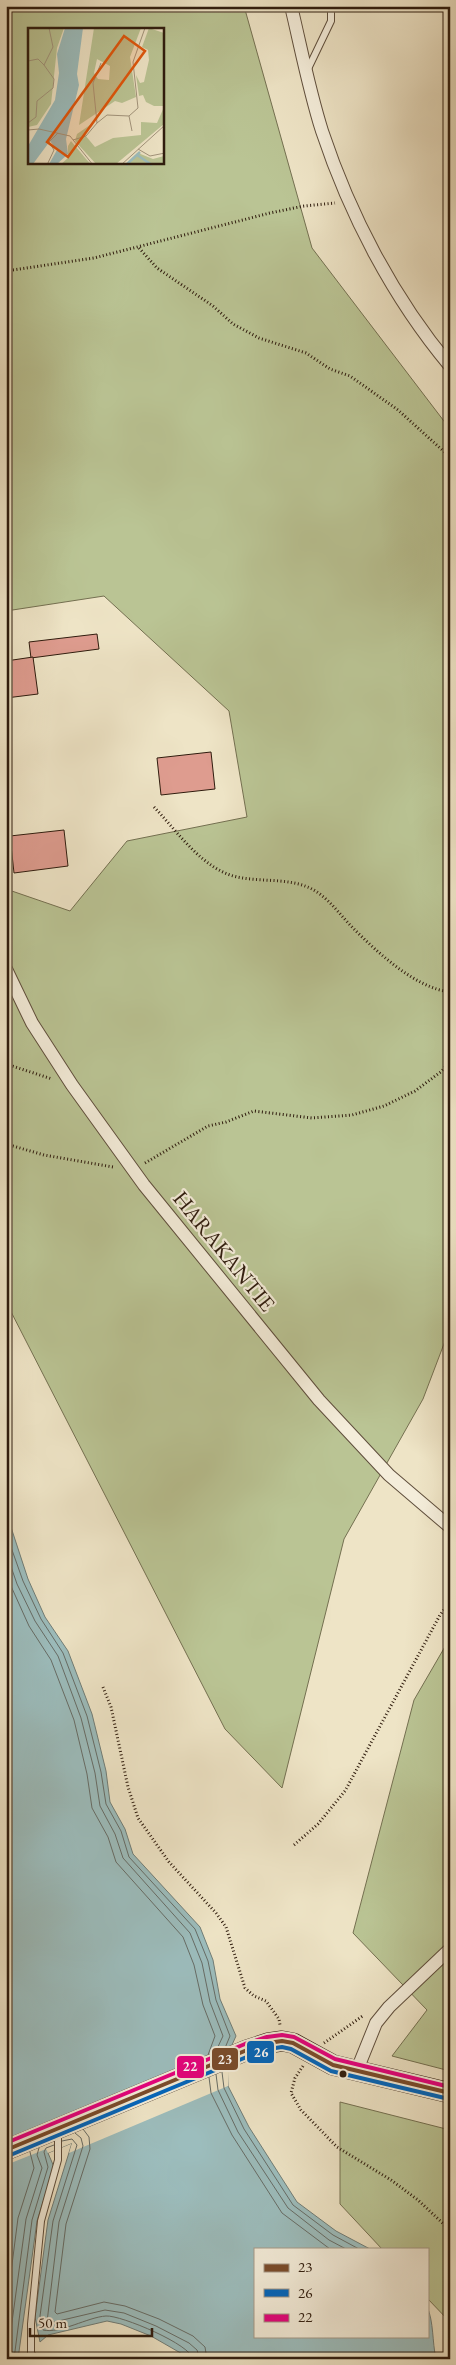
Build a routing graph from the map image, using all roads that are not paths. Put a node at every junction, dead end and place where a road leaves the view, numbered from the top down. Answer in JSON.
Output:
{"nodes":[{"id":1,"x":291,"y":6,"type":"edge"},
{"id":2,"x":332,"y":6,"type":"edge"},
{"id":3,"x":306,"y":72,"type":"junction"},
{"id":4,"x":450,"y":366,"type":"edge"},
{"id":5,"x":6,"y":969,"type":"edge"},
{"id":6,"x":450,"y":1527,"type":"edge"},
{"id":7,"x":450,"y":1949,"type":"edge"},
{"id":8,"x":357,"y":2070,"type":"junction"},
{"id":9,"x":450,"y":2093,"type":"edge"},
{"id":10,"x":58,"y":2128,"type":"junction"},
{"id":11,"x":6,"y":2150,"type":"edge"},
{"id":12,"x":36,"y":2359,"type":"edge"}],
"edges":[{"from":1,"to":3,"type":"street"},
{"from":2,"to":3,"type":"lane"},
{"from":3,"to":4,"type":"street"},
{"from":5,"to":6,"type":"street","name":"HARAKANTIE"},
{"from":7,"to":8,"type":"street"},
{"from":8,"to":9,"type":"street"},
{"from":8,"to":10,"type":"street"},
{"from":10,"to":11,"type":"street"},
{"from":10,"to":12,"type":"lane"}]}
